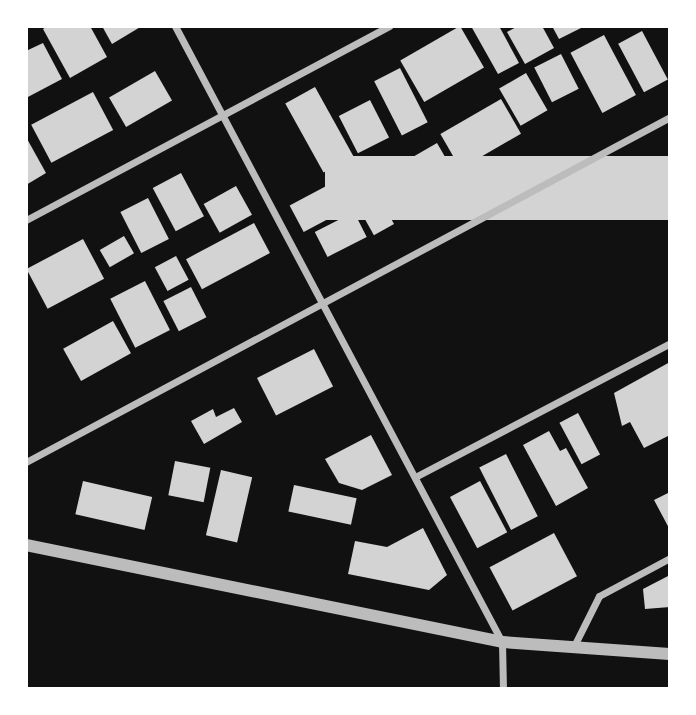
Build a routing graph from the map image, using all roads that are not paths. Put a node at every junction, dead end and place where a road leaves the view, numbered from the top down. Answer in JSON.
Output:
{"nodes":[{"id":1,"x":175,"y":26,"type":"edge"},
{"id":2,"x":390,"y":26,"type":"edge"},
{"id":3,"x":223,"y":115,"type":"junction"},
{"id":4,"x":670,"y":117,"type":"edge"},
{"id":5,"x":26,"y":220,"type":"edge"},
{"id":6,"x":323,"y":304,"type":"junction"},
{"id":7,"x":670,"y":342,"type":"edge"},
{"id":8,"x":26,"y":463,"type":"edge"},
{"id":9,"x":417,"y":476,"type":"junction"},
{"id":10,"x":26,"y":545,"type":"edge"},
{"id":11,"x":670,"y":558,"type":"edge"},
{"id":12,"x":502,"y":642,"type":"junction"},
{"id":13,"x":572,"y":650,"type":"junction"},
{"id":14,"x":670,"y":654,"type":"edge"},
{"id":15,"x":503,"y":689,"type":"edge"}],
"edges":[{"from":1,"to":3,"type":"street"},
{"from":2,"to":3,"type":"street"},
{"from":3,"to":5,"type":"street"},
{"from":3,"to":6,"type":"street"},
{"from":4,"to":6,"type":"street"},
{"from":6,"to":8,"type":"street"},
{"from":6,"to":9,"type":"street"},
{"from":7,"to":9,"type":"street"},
{"from":9,"to":12,"type":"street"},
{"from":10,"to":12,"type":"street"},
{"from":11,"to":13,"type":"street"},
{"from":12,"to":13,"type":"street"},
{"from":12,"to":15,"type":"street"},
{"from":13,"to":14,"type":"street"}]}
